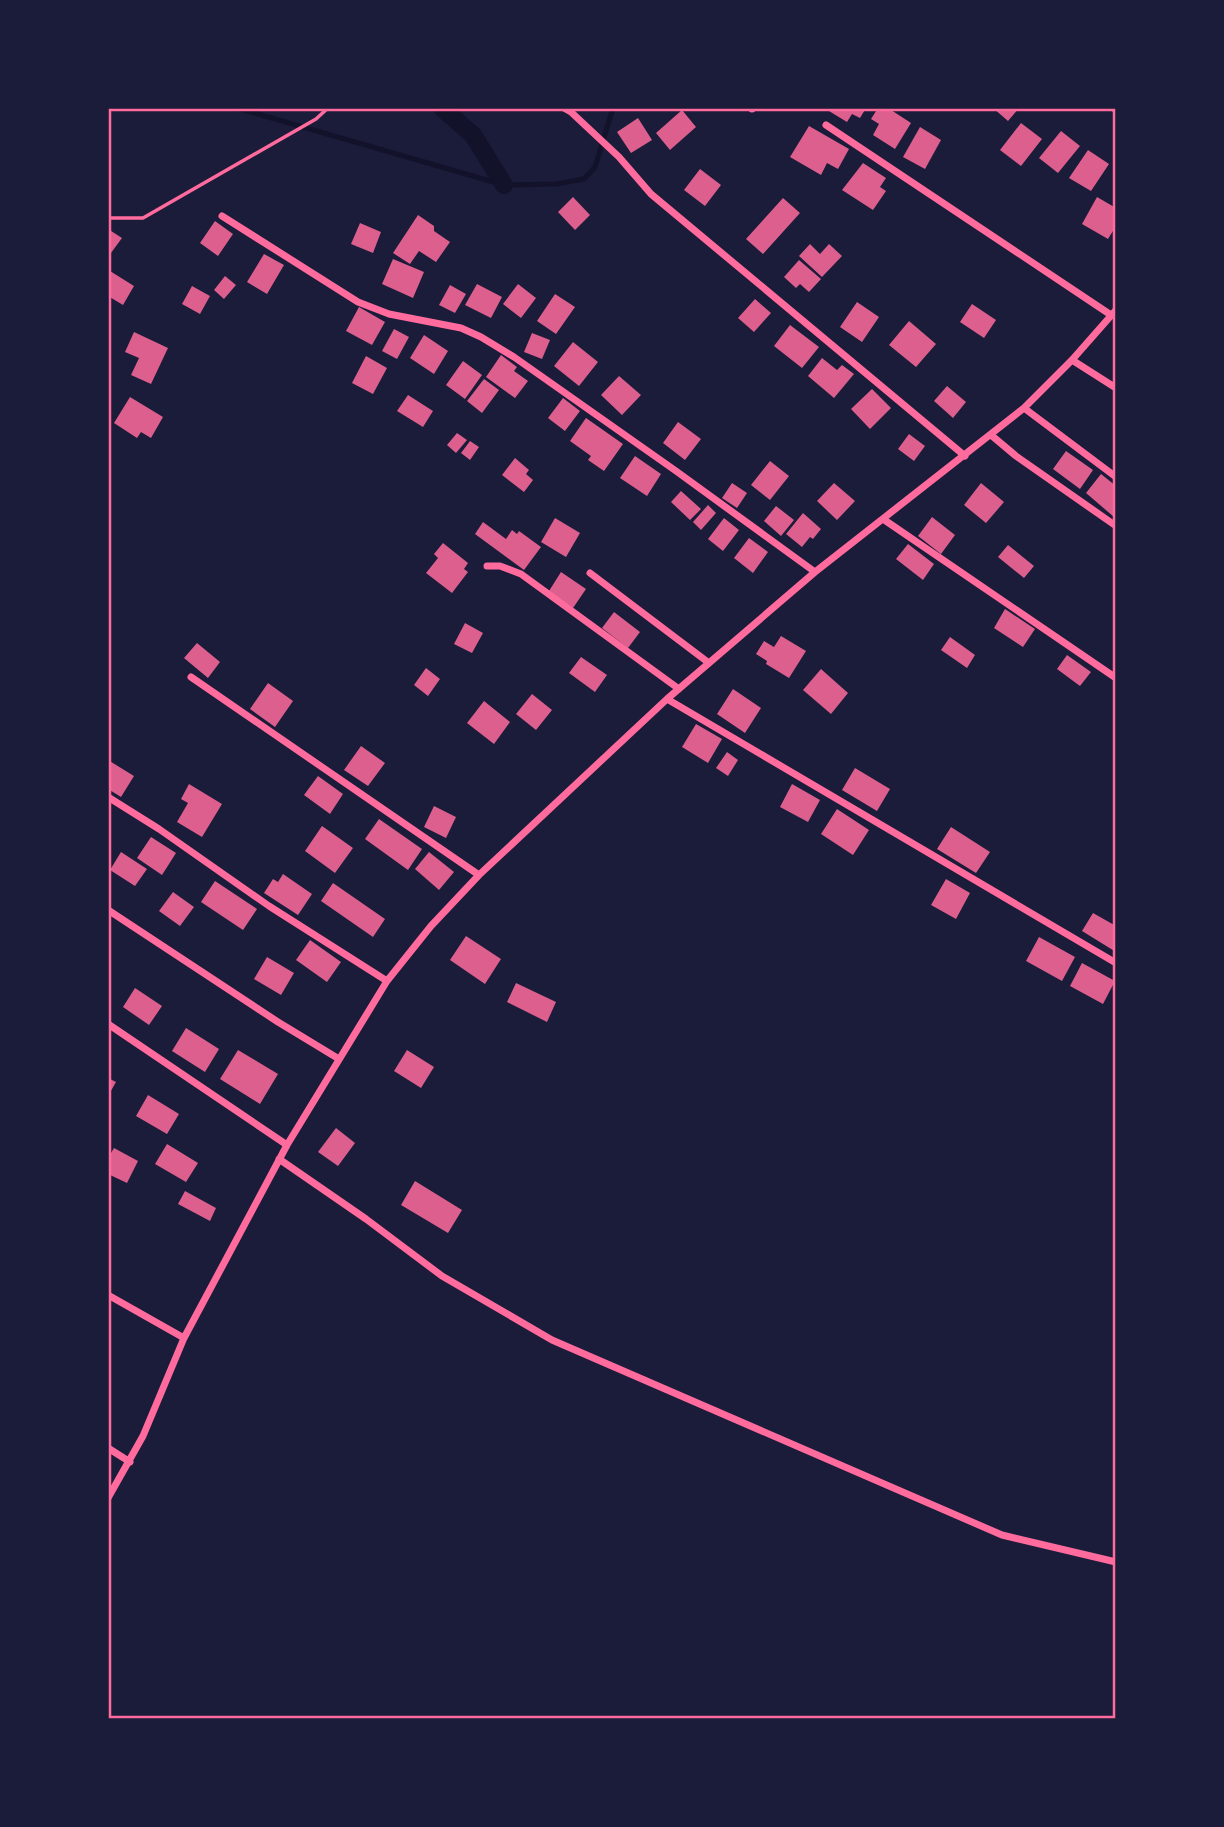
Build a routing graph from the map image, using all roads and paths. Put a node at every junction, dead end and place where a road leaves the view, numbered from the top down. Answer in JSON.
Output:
{"nodes":[{"id":1,"x":328,"y":108,"type":"edge"},
{"id":2,"x":567,"y":110,"type":"edge"},
{"id":3,"x":826,"y":125,"type":"dead end"},
{"id":4,"x":222,"y":216,"type":"dead end"},
{"id":5,"x":108,"y":218,"type":"edge"},
{"id":6,"x":1113,"y":313,"type":"edge"},
{"id":7,"x":1072,"y":360,"type":"junction"},
{"id":8,"x":1115,"y":388,"type":"edge"},
{"id":9,"x":1024,"y":408,"type":"junction"},
{"id":10,"x":990,"y":435,"type":"junction"},
{"id":11,"x":965,"y":456,"type":"junction"},
{"id":12,"x":1115,"y":477,"type":"edge"},
{"id":13,"x":883,"y":519,"type":"junction"},
{"id":14,"x":1115,"y":526,"type":"edge"},
{"id":15,"x":487,"y":566,"type":"dead end"},
{"id":16,"x":815,"y":572,"type":"junction"},
{"id":17,"x":590,"y":573,"type":"dead end"},
{"id":18,"x":709,"y":663,"type":"junction"},
{"id":19,"x":191,"y":677,"type":"dead end"},
{"id":20,"x":1115,"y":678,"type":"edge"},
{"id":21,"x":678,"y":689,"type":"junction"},
{"id":22,"x":667,"y":699,"type":"junction"},
{"id":23,"x":108,"y":797,"type":"edge"},
{"id":24,"x":479,"y":875,"type":"junction"},
{"id":25,"x":108,"y":909,"type":"edge"},
{"id":26,"x":1115,"y":963,"type":"edge"},
{"id":27,"x":387,"y":981,"type":"junction"},
{"id":28,"x":108,"y":1024,"type":"edge"},
{"id":29,"x":339,"y":1059,"type":"junction"},
{"id":30,"x":287,"y":1144,"type":"junction"},
{"id":31,"x":279,"y":1159,"type":"junction"},
{"id":32,"x":108,"y":1295,"type":"edge"},
{"id":33,"x":184,"y":1338,"type":"junction"},
{"id":34,"x":108,"y":1448,"type":"edge"},
{"id":35,"x":130,"y":1462,"type":"junction"},
{"id":36,"x":108,"y":1499,"type":"edge"},
{"id":37,"x":1115,"y":1562,"type":"edge"}],
"edges":[{"from":1,"to":5,"type":"path"},
{"from":2,"to":11,"type":"street"},
{"from":3,"to":6,"type":"street"},
{"from":4,"to":16,"type":"street"},
{"from":6,"to":7,"type":"street"},
{"from":7,"to":8,"type":"street"},
{"from":7,"to":9,"type":"street"},
{"from":9,"to":10,"type":"street"},
{"from":9,"to":12,"type":"street"},
{"from":10,"to":11,"type":"street"},
{"from":10,"to":14,"type":"street"},
{"from":11,"to":13,"type":"street"},
{"from":13,"to":16,"type":"street"},
{"from":13,"to":20,"type":"street"},
{"from":15,"to":21,"type":"street"},
{"from":16,"to":18,"type":"street"},
{"from":17,"to":18,"type":"street"},
{"from":18,"to":21,"type":"street"},
{"from":19,"to":24,"type":"street"},
{"from":21,"to":22,"type":"street"},
{"from":22,"to":24,"type":"street"},
{"from":22,"to":26,"type":"street"},
{"from":23,"to":27,"type":"street"},
{"from":24,"to":27,"type":"street"},
{"from":25,"to":29,"type":"street"},
{"from":27,"to":29,"type":"street"},
{"from":28,"to":30,"type":"street"},
{"from":29,"to":30,"type":"street"},
{"from":30,"to":31,"type":"street"},
{"from":31,"to":33,"type":"street"},
{"from":31,"to":37,"type":"street"},
{"from":32,"to":33,"type":"street"},
{"from":33,"to":35,"type":"street"},
{"from":34,"to":35,"type":"street"},
{"from":35,"to":36,"type":"street"}]}
